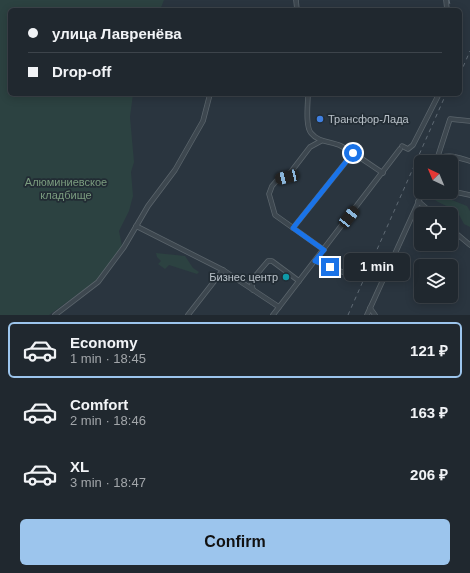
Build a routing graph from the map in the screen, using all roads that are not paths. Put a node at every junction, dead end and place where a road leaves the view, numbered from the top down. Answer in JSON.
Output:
{"nodes":[{"id":1,"x":209,"y":96,"type":"edge"},
{"id":2,"x":308,"y":96,"type":"edge"},
{"id":3,"x":438,"y":96,"type":"edge"},
{"id":4,"x":470,"y":121,"type":"edge"},
{"id":5,"x":321,"y":141,"type":"junction"},
{"id":6,"x":353,"y":153,"type":"junction"},
{"id":7,"x":438,"y":155,"type":"edge"},
{"id":8,"x":458,"y":158,"type":"edge"},
{"id":9,"x":470,"y":161,"type":"edge"},
{"id":10,"x":382,"y":173,"type":"junction"},
{"id":11,"x":458,"y":192,"type":"edge"},
{"id":12,"x":470,"y":196,"type":"edge"},
{"id":13,"x":418,"y":201,"type":"joint"},
{"id":14,"x":425,"y":207,"type":"edge"},
{"id":15,"x":136,"y":226,"type":"junction"},
{"id":16,"x":293,"y":228,"type":"junction"},
{"id":17,"x":458,"y":235,"type":"edge"},
{"id":18,"x":470,"y":246,"type":"edge"},
{"id":19,"x":324,"y":250,"type":"junction"},
{"id":20,"x":315,"y":261,"type":"junction"},
{"id":21,"x":223,"y":270,"type":"junction"},
{"id":22,"x":360,"y":279,"type":"dead end"},
{"id":23,"x":299,"y":282,"type":"junction"},
{"id":24,"x":253,"y":290,"type":"junction"},
{"id":25,"x":279,"y":307,"type":"junction"},
{"id":26,"x":370,"y":308,"type":"junction"},
{"id":27,"x":62,"y":310,"type":"junction"},
{"id":28,"x":55,"y":315,"type":"edge"},
{"id":29,"x":67,"y":315,"type":"edge"},
{"id":30,"x":188,"y":315,"type":"edge"},
{"id":31,"x":273,"y":315,"type":"edge"},
{"id":32,"x":367,"y":315,"type":"edge"},
{"id":33,"x":374,"y":315,"type":"edge"}],
"edges":[{"from":1,"to":15,"type":"street"},
{"from":2,"to":5,"type":"street"},
{"from":3,"to":10,"type":"street"},
{"from":4,"to":7,"type":"street"},
{"from":5,"to":6,"type":"street"},
{"from":5,"to":16,"type":"street"},
{"from":6,"to":10,"type":"street"},
{"from":6,"to":16,"type":"street"},
{"from":8,"to":9,"type":"street"},
{"from":10,"to":19,"type":"street"},
{"from":11,"to":12,"type":"street"},
{"from":13,"to":14,"type":"street"},
{"from":13,"to":26,"type":"street"},
{"from":15,"to":21,"type":"street"},
{"from":15,"to":27,"type":"street"},
{"from":16,"to":19,"type":"street"},
{"from":17,"to":18,"type":"street"},
{"from":19,"to":20,"type":"street"},
{"from":20,"to":22,"type":"street"},
{"from":20,"to":23,"type":"street"},
{"from":21,"to":24,"type":"street"},
{"from":21,"to":30,"type":"street"},
{"from":23,"to":24,"type":"street"},
{"from":23,"to":25,"type":"street"},
{"from":24,"to":25,"type":"street"},
{"from":25,"to":31,"type":"street"},
{"from":26,"to":32,"type":"street"},
{"from":26,"to":33,"type":"street"},
{"from":27,"to":28,"type":"street"},
{"from":27,"to":29,"type":"street"}]}
